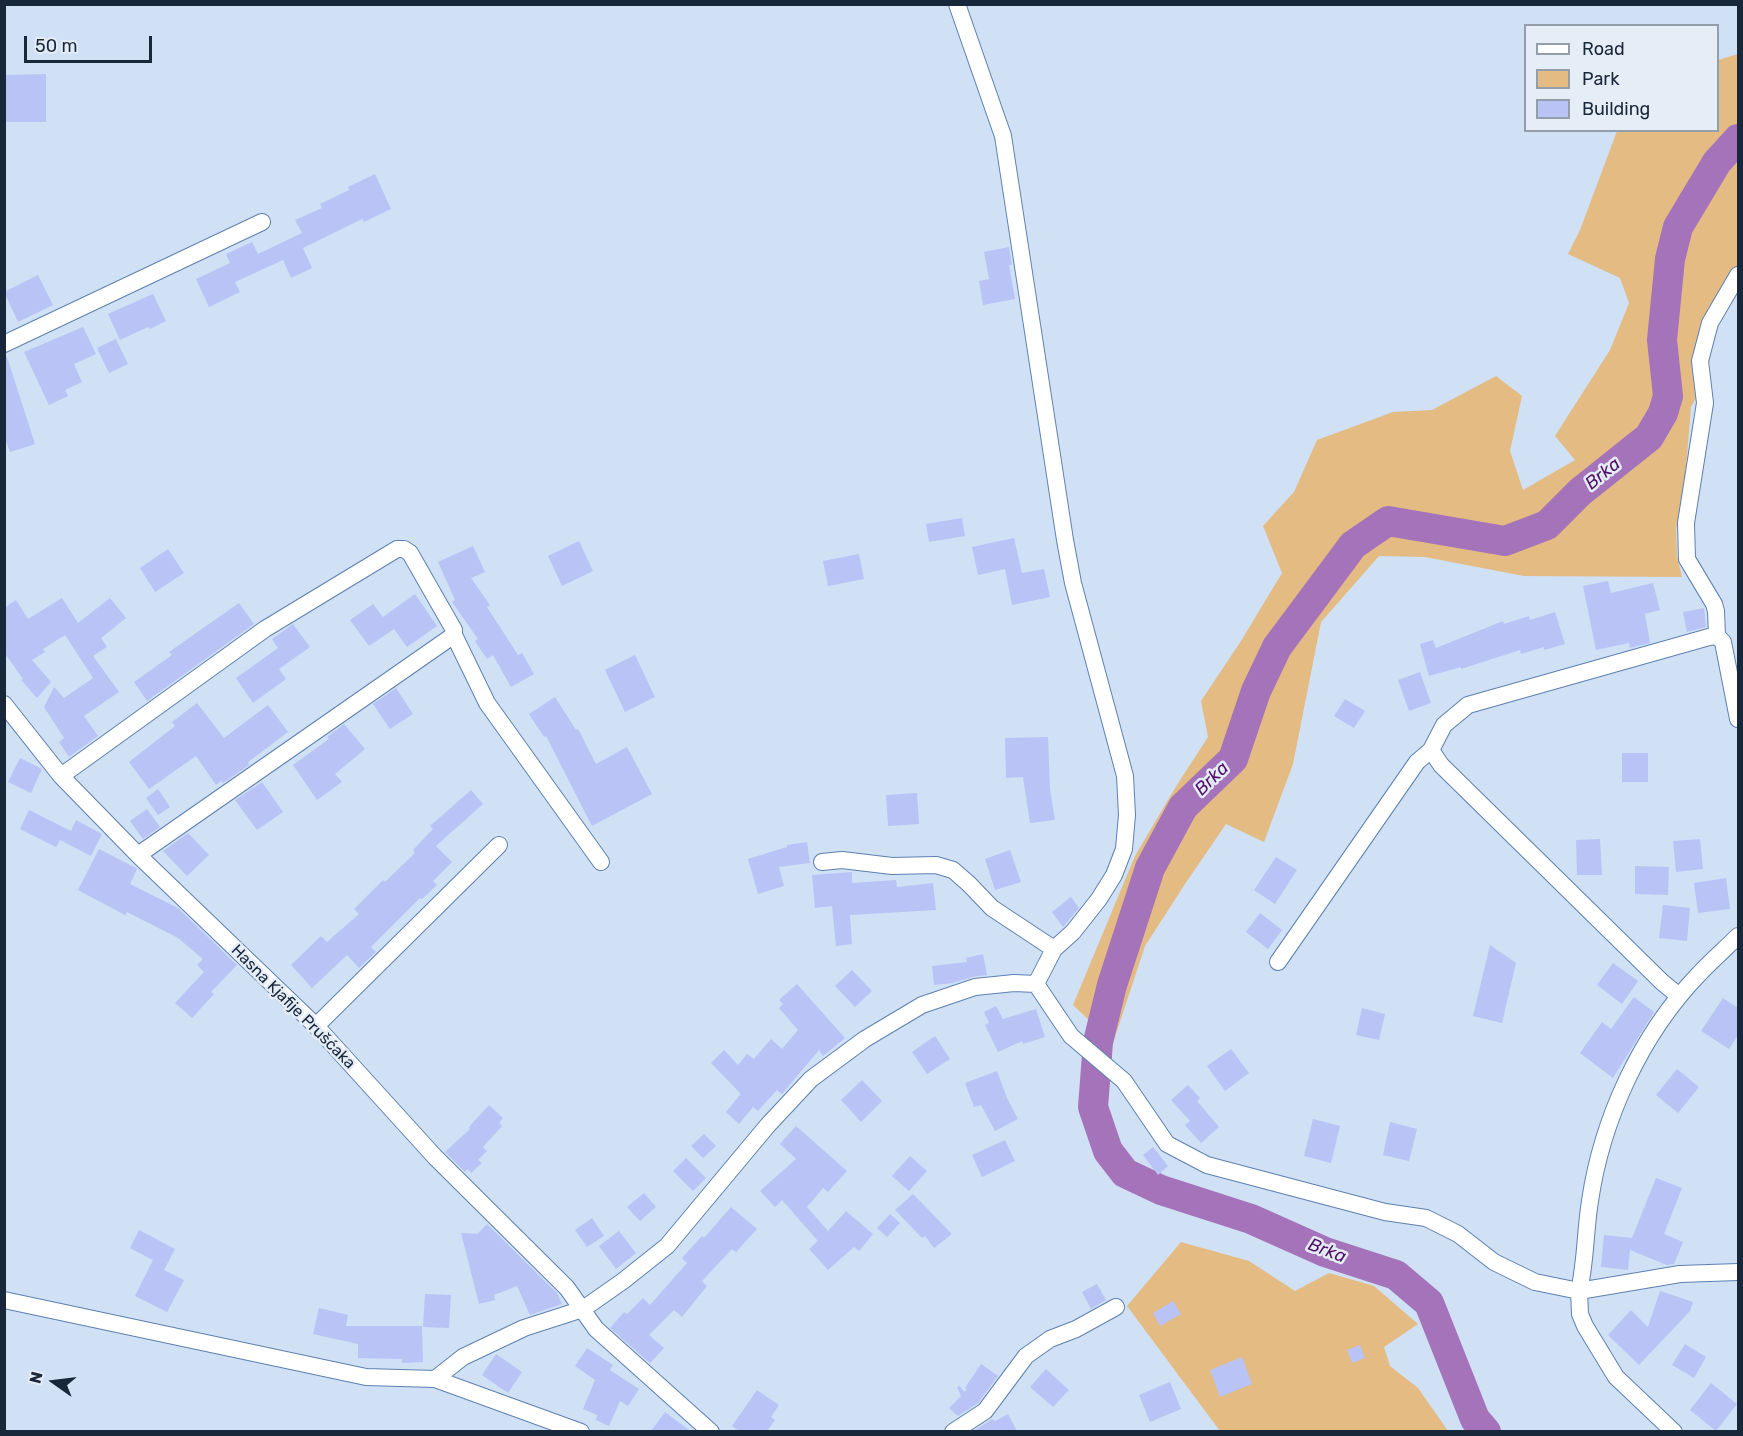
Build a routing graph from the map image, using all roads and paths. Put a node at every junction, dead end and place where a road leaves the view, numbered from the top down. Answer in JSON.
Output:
{"nodes":[{"id":1,"x":957,"y":4,"type":"edge"},
{"id":2,"x":262,"y":222,"type":"dead end"},
{"id":3,"x":1738,"y":274,"type":"edge"},
{"id":4,"x":4,"y":345,"type":"edge"},
{"id":5,"x":454,"y":634,"type":"junction"},
{"id":6,"x":1717,"y":636,"type":"junction"},
{"id":7,"x":4,"y":704,"type":"edge"},
{"id":8,"x":1738,"y":719,"type":"edge"},
{"id":9,"x":1431,"y":750,"type":"junction"},
{"id":10,"x":61,"y":776,"type":"junction"},
{"id":11,"x":499,"y":845,"type":"dead end"},
{"id":12,"x":138,"y":855,"type":"junction"},
{"id":13,"x":601,"y":861,"type":"dead end"},
{"id":14,"x":822,"y":862,"type":"dead end"},
{"id":15,"x":1738,"y":936,"type":"edge"},
{"id":16,"x":1054,"y":949,"type":"junction"},
{"id":17,"x":1278,"y":962,"type":"dead end"},
{"id":18,"x":1036,"y":984,"type":"junction"},
{"id":19,"x":1679,"y":996,"type":"junction"},
{"id":20,"x":315,"y":1026,"type":"junction"},
{"id":21,"x":1738,"y":1272,"type":"edge"},
{"id":22,"x":1579,"y":1291,"type":"junction"},
{"id":23,"x":4,"y":1300,"type":"edge"},
{"id":24,"x":1116,"y":1307,"type":"dead end"},
{"id":25,"x":583,"y":1309,"type":"junction"},
{"id":26,"x":435,"y":1379,"type":"junction"},
{"id":27,"x":581,"y":1431,"type":"edge"},
{"id":28,"x":711,"y":1431,"type":"edge"},
{"id":29,"x":953,"y":1431,"type":"edge"},
{"id":30,"x":1674,"y":1431,"type":"edge"}],
"edges":[{"from":1,"to":16,"type":"street"},
{"from":2,"to":4,"type":"street"},
{"from":3,"to":6,"type":"street"},
{"from":5,"to":10,"type":"street"},
{"from":5,"to":12,"type":"street"},
{"from":5,"to":13,"type":"street"},
{"from":6,"to":8,"type":"street"},
{"from":6,"to":9,"type":"street"},
{"from":7,"to":10,"type":"street","name":"Hasna Kjafije Prušćaka"},
{"from":9,"to":17,"type":"street"},
{"from":9,"to":19,"type":"street"},
{"from":10,"to":12,"type":"street","name":"Hasna Kjafije Prušćaka"},
{"from":11,"to":20,"type":"street"},
{"from":12,"to":20,"type":"street","name":"Hasna Kjafije Prušćaka"},
{"from":14,"to":16,"type":"street"},
{"from":15,"to":19,"type":"street"},
{"from":16,"to":18,"type":"street"},
{"from":18,"to":22,"type":"street"},
{"from":18,"to":25,"type":"street"},
{"from":19,"to":22,"type":"street"},
{"from":20,"to":25,"type":"street","name":"Hasna Kjafije Prušćaka"},
{"from":21,"to":22,"type":"street"},
{"from":22,"to":30,"type":"street"},
{"from":23,"to":26,"type":"street"},
{"from":24,"to":29,"type":"street"},
{"from":25,"to":26,"type":"street"},
{"from":25,"to":28,"type":"street","name":"Hasna Kjafije Prušćaka"},
{"from":26,"to":27,"type":"street"}]}
